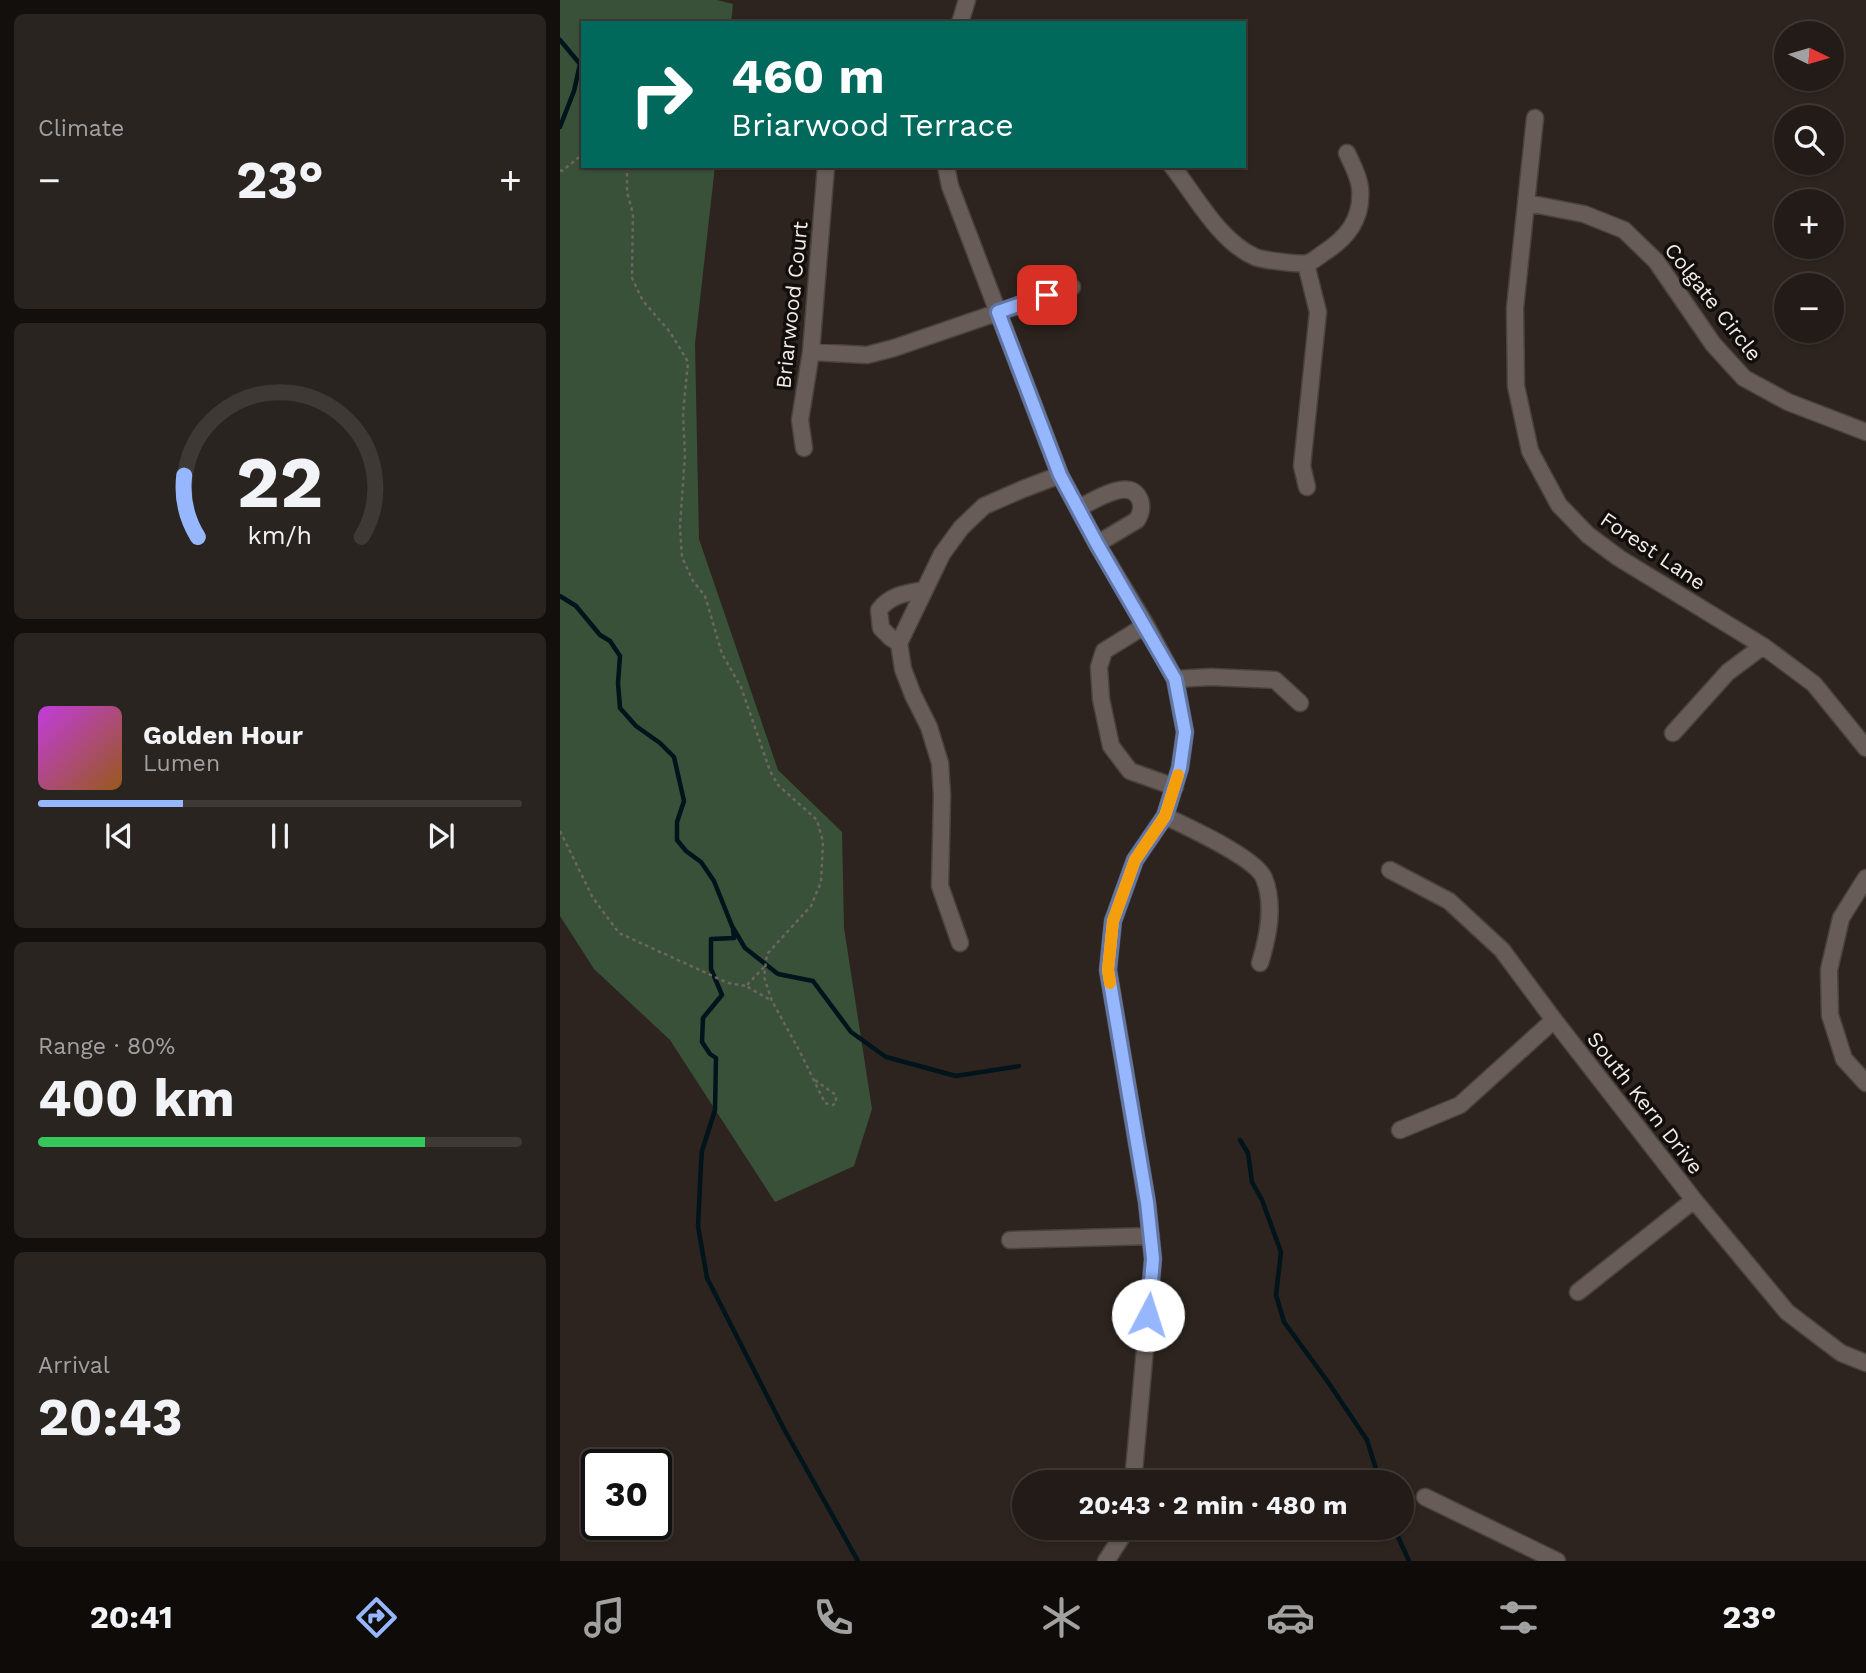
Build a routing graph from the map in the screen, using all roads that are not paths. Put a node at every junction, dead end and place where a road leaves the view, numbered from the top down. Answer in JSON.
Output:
{"nodes":[{"id":1,"x":967,"y":0,"type":"edge"},
{"id":2,"x":961,"y":21,"type":"edge"},
{"id":3,"x":1535,"y":118,"type":"dead end"},
{"id":4,"x":1347,"y":153,"type":"dead end"},
{"id":5,"x":826,"y":168,"type":"edge"},
{"id":6,"x":946,"y":168,"type":"edge"},
{"id":7,"x":1174,"y":168,"type":"edge"},
{"id":8,"x":1527,"y":203,"type":"junction"},
{"id":9,"x":1306,"y":264,"type":"junction"},
{"id":10,"x":1072,"y":287,"type":"dead end"},
{"id":11,"x":998,"y":312,"type":"junction"},
{"id":12,"x":811,"y":352,"type":"junction"},
{"id":13,"x":1866,"y":432,"type":"edge"},
{"id":14,"x":804,"y":447,"type":"dead end"},
{"id":15,"x":1060,"y":475,"type":"junction"},
{"id":16,"x":1307,"y":488,"type":"dead end"},
{"id":17,"x":1079,"y":508,"type":"junction"},
{"id":18,"x":1097,"y":544,"type":"junction"},
{"id":19,"x":924,"y":590,"type":"junction"},
{"id":20,"x":1146,"y":625,"type":"junction"},
{"id":21,"x":899,"y":643,"type":"junction"},
{"id":22,"x":1763,"y":646,"type":"junction"},
{"id":23,"x":1175,"y":679,"type":"junction"},
{"id":24,"x":1300,"y":703,"type":"dead end"},
{"id":25,"x":1673,"y":733,"type":"dead end"},
{"id":26,"x":1866,"y":748,"type":"edge"},
{"id":27,"x":1175,"y":787,"type":"junction"},
{"id":28,"x":1165,"y":816,"type":"junction"},
{"id":29,"x":1390,"y":870,"type":"dead end"},
{"id":30,"x":1866,"y":878,"type":"edge"},
{"id":31,"x":960,"y":943,"type":"dead end"},
{"id":32,"x":1260,"y":962,"type":"dead end"},
{"id":33,"x":1554,"y":1020,"type":"junction"},
{"id":34,"x":1866,"y":1083,"type":"edge"},
{"id":35,"x":1400,"y":1130,"type":"dead end"},
{"id":36,"x":1694,"y":1200,"type":"junction"},
{"id":37,"x":1151,"y":1236,"type":"junction"},
{"id":38,"x":1010,"y":1240,"type":"dead end"},
{"id":39,"x":1578,"y":1292,"type":"dead end"},
{"id":40,"x":1866,"y":1363,"type":"edge"},
{"id":41,"x":1134,"y":1470,"type":"edge"},
{"id":42,"x":1425,"y":1497,"type":"dead end"},
{"id":43,"x":1120,"y":1540,"type":"edge"},
{"id":44,"x":1110,"y":1559,"type":"edge"},
{"id":45,"x":1556,"y":1561,"type":"edge"}],
"edges":[{"from":1,"to":2,"type":"street"},
{"from":3,"to":8,"type":"street","name":"Forest Lane"},
{"from":4,"to":9,"type":"street"},
{"from":5,"to":12,"type":"street","name":"Briarwood Court"},
{"from":6,"to":11,"type":"street"},
{"from":7,"to":9,"type":"street"},
{"from":8,"to":13,"type":"street","name":"Colgate Circle"},
{"from":8,"to":22,"type":"street","name":"Forest Lane"},
{"from":9,"to":16,"type":"street"},
{"from":10,"to":11,"type":"street"},
{"from":11,"to":12,"type":"street"},
{"from":11,"to":15,"type":"street"},
{"from":12,"to":14,"type":"street","name":"Briarwood Court"},
{"from":15,"to":17,"type":"street"},
{"from":15,"to":19,"type":"street"},
{"from":17,"to":18,"type":"street"},
{"from":17,"to":18,"type":"street"},
{"from":18,"to":20,"type":"street"},
{"from":19,"to":21,"type":"street"},
{"from":19,"to":21,"type":"street"},
{"from":20,"to":23,"type":"street"},
{"from":20,"to":27,"type":"street"},
{"from":21,"to":31,"type":"street"},
{"from":22,"to":25,"type":"street"},
{"from":22,"to":26,"type":"street","name":"Forest Lane"},
{"from":23,"to":24,"type":"street"},
{"from":23,"to":27,"type":"street"},
{"from":27,"to":28,"type":"street"},
{"from":28,"to":32,"type":"street"},
{"from":28,"to":37,"type":"street"},
{"from":29,"to":33,"type":"street","name":"South Kern Drive"},
{"from":30,"to":34,"type":"street"},
{"from":33,"to":35,"type":"street"},
{"from":33,"to":36,"type":"street","name":"South Kern Drive"},
{"from":36,"to":39,"type":"street"},
{"from":36,"to":40,"type":"street","name":"South Kern Drive"},
{"from":37,"to":38,"type":"street"},
{"from":37,"to":41,"type":"street"},
{"from":42,"to":45,"type":"street"},
{"from":43,"to":44,"type":"street"}]}
